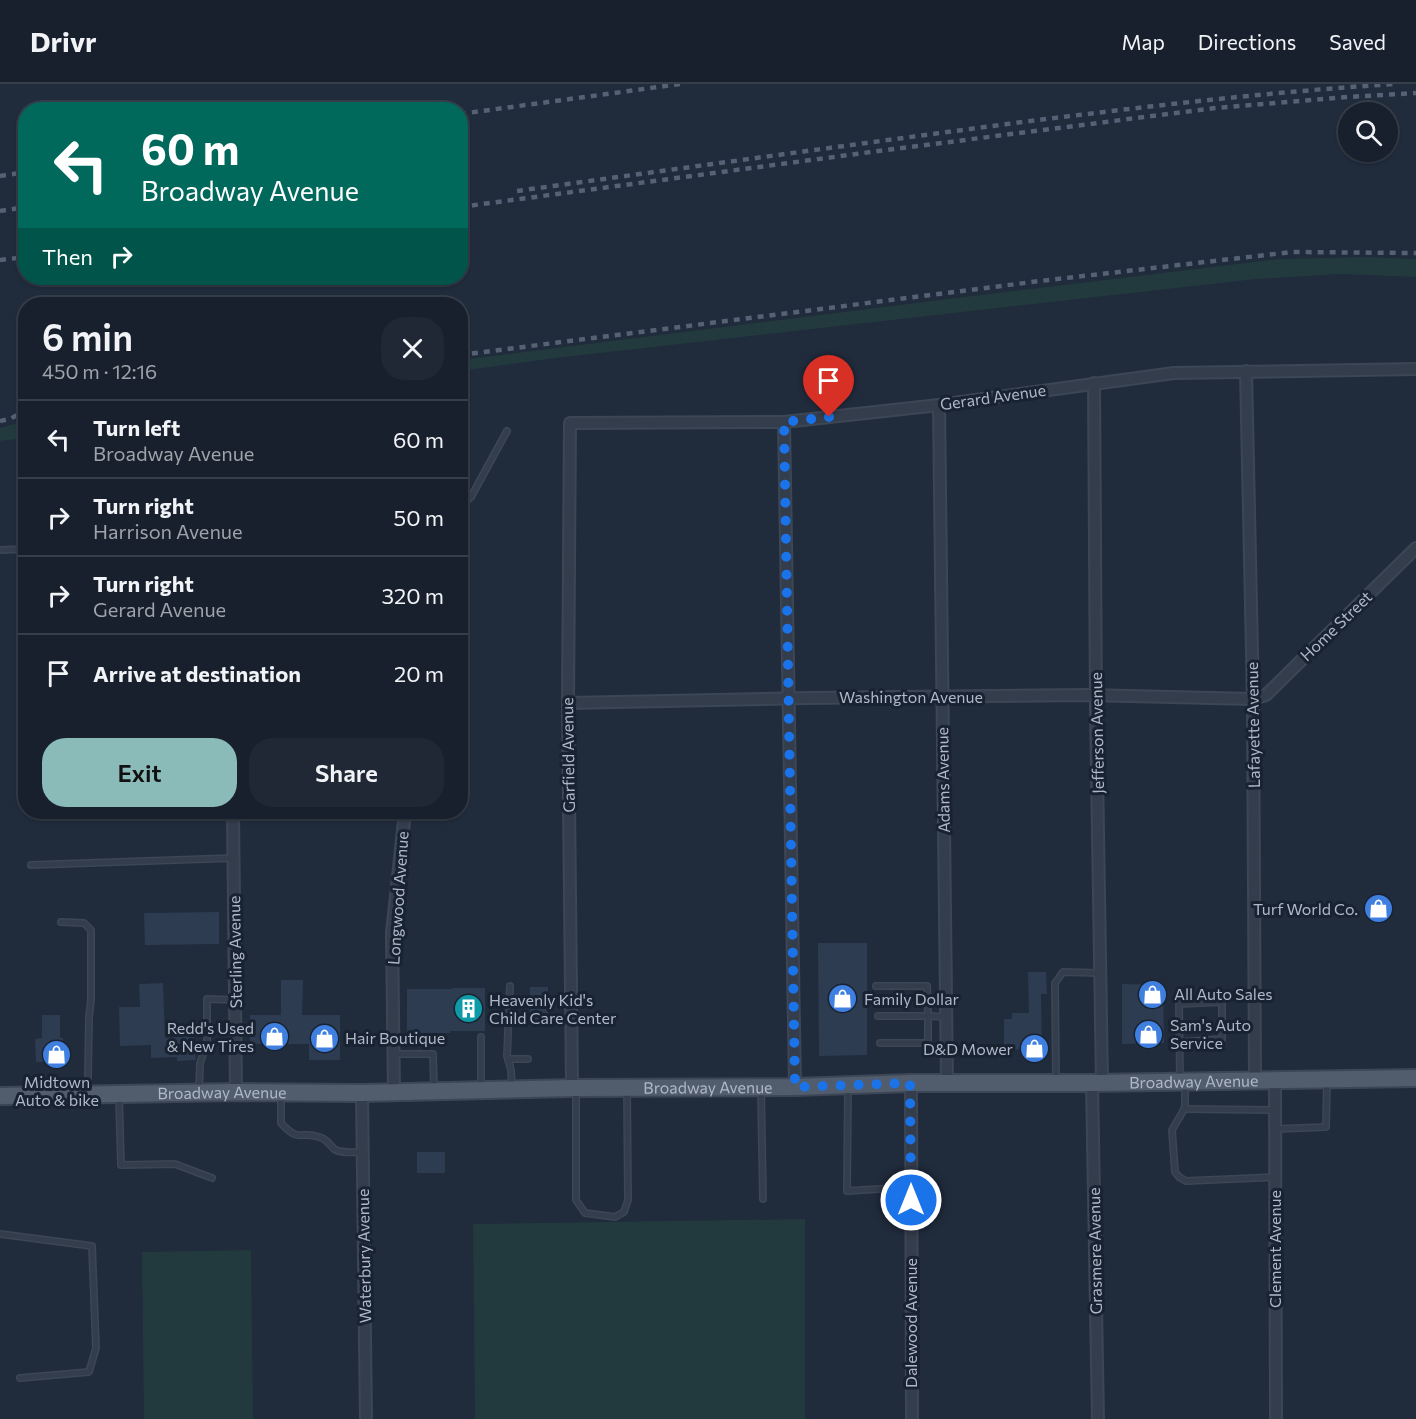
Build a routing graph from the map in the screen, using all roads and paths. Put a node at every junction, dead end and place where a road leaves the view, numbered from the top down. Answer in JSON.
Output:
{"nodes":[{"id":1,"x":1416,"y":369,"type":"edge"},
{"id":2,"x":1246,"y":370,"type":"junction"},
{"id":3,"x":1094,"y":383,"type":"junction"},
{"id":4,"x":939,"y":405,"type":"junction"},
{"id":5,"x":784,"y":422,"type":"junction"},
{"id":6,"x":570,"y":423,"type":"joint"},
{"id":7,"x":507,"y":431,"type":"dead end"},
{"id":8,"x":468,"y":500,"type":"edge"},
{"id":9,"x":1416,"y":548,"type":"edge"},
{"id":10,"x":18,"y":549,"type":"edge"},
{"id":11,"x":0,"y":550,"type":"edge"},
{"id":12,"x":1096,"y":695,"type":"junction"},
{"id":13,"x":790,"y":698,"type":"junction"},
{"id":14,"x":942,"y":698,"type":"junction"},
{"id":15,"x":1253,"y":699,"type":"junction"},
{"id":16,"x":568,"y":703,"type":"junction"},
{"id":17,"x":233,"y":819,"type":"edge"},
{"id":18,"x":404,"y":819,"type":"edge"},
{"id":19,"x":234,"y":858,"type":"junction"},
{"id":20,"x":31,"y":865,"type":"dead end"},
{"id":21,"x":61,"y":922,"type":"dead end"},
{"id":22,"x":1101,"y":973,"type":"junction"},
{"id":23,"x":510,"y":986,"type":"dead end"},
{"id":24,"x":876,"y":986,"type":"dead end"},
{"id":25,"x":235,"y":1000,"type":"junction"},
{"id":26,"x":878,"y":1016,"type":"dead end"},
{"id":27,"x":928,"y":1016,"type":"junction"},
{"id":28,"x":947,"y":1017,"type":"junction"},
{"id":29,"x":481,"y":1037,"type":"dead end"},
{"id":30,"x":1179,"y":1042,"type":"junction"},
{"id":31,"x":880,"y":1044,"type":"dead end"},
{"id":32,"x":394,"y":1054,"type":"junction"},
{"id":33,"x":508,"y":1059,"type":"junction"},
{"id":34,"x":528,"y":1059,"type":"dead end"},
{"id":35,"x":1416,"y":1078,"type":"edge"},
{"id":36,"x":1255,"y":1080,"type":"junction"},
{"id":37,"x":1275,"y":1080,"type":"junction"},
{"id":38,"x":1327,"y":1080,"type":"junction"},
{"id":39,"x":1182,"y":1081,"type":"junction"},
{"id":40,"x":910,"y":1083,"type":"junction"},
{"id":41,"x":948,"y":1083,"type":"junction"},
{"id":42,"x":1056,"y":1083,"type":"junction"},
{"id":43,"x":1097,"y":1083,"type":"junction"},
{"id":44,"x":848,"y":1085,"type":"junction"},
{"id":45,"x":761,"y":1087,"type":"junction"},
{"id":46,"x":795,"y":1087,"type":"junction"},
{"id":47,"x":574,"y":1088,"type":"junction"},
{"id":48,"x":627,"y":1088,"type":"junction"},
{"id":49,"x":512,"y":1089,"type":"junction"},
{"id":50,"x":481,"y":1090,"type":"junction"},
{"id":51,"x":236,"y":1092,"type":"junction"},
{"id":52,"x":434,"y":1092,"type":"junction"},
{"id":53,"x":199,"y":1093,"type":"junction"},
{"id":54,"x":280,"y":1093,"type":"junction"},
{"id":55,"x":394,"y":1093,"type":"junction"},
{"id":56,"x":118,"y":1094,"type":"junction"},
{"id":57,"x":362,"y":1094,"type":"junction"},
{"id":58,"x":86,"y":1095,"type":"junction"},
{"id":59,"x":0,"y":1096,"type":"edge"},
{"id":60,"x":1184,"y":1109,"type":"junction"},
{"id":61,"x":1274,"y":1110,"type":"junction"},
{"id":62,"x":1275,"y":1129,"type":"junction"},
{"id":63,"x":363,"y":1152,"type":"junction"},
{"id":64,"x":1275,"y":1177,"type":"junction"},
{"id":65,"x":212,"y":1178,"type":"dead end"},
{"id":66,"x":911,"y":1187,"type":"junction"},
{"id":67,"x":763,"y":1199,"type":"dead end"},
{"id":68,"x":0,"y":1234,"type":"edge"},
{"id":69,"x":20,"y":1378,"type":"dead end"},
{"id":70,"x":366,"y":1419,"type":"edge"},
{"id":71,"x":912,"y":1419,"type":"edge"},
{"id":72,"x":1098,"y":1419,"type":"edge"},
{"id":73,"x":1276,"y":1419,"type":"edge"}],
"edges":[{"from":1,"to":2,"type":"street","name":"Gerard Avenue"},
{"from":2,"to":3,"type":"street","name":"Gerard Avenue"},
{"from":2,"to":15,"type":"street","name":"Lafayette Avenue"},
{"from":3,"to":4,"type":"street","name":"Gerard Avenue"},
{"from":3,"to":12,"type":"street","name":"Jefferson Avenue"},
{"from":4,"to":5,"type":"street","name":"Gerard Avenue"},
{"from":4,"to":14,"type":"street","name":"Adams Avenue"},
{"from":5,"to":6,"type":"street","name":"Gerard Avenue"},
{"from":5,"to":13,"type":"street"},
{"from":6,"to":16,"type":"street","name":"Garfield Avenue"},
{"from":7,"to":8,"type":"lane"},
{"from":9,"to":15,"type":"street","name":"Home Street"},
{"from":10,"to":11,"type":"lane"},
{"from":12,"to":14,"type":"street","name":"Washington Avenue"},
{"from":12,"to":15,"type":"street","name":"Washington Avenue"},
{"from":12,"to":22,"type":"street","name":"Jefferson Avenue"},
{"from":13,"to":14,"type":"street","name":"Washington Avenue"},
{"from":13,"to":16,"type":"street","name":"Washington Avenue"},
{"from":13,"to":46,"type":"street"},
{"from":14,"to":28,"type":"street","name":"Adams Avenue"},
{"from":15,"to":36,"type":"street","name":"Lafayette Avenue"},
{"from":16,"to":47,"type":"street","name":"Garfield Avenue"},
{"from":17,"to":19,"type":"street","name":"Sterling Avenue"},
{"from":18,"to":32,"type":"street","name":"Longwood Avenue"},
{"from":19,"to":20,"type":"lane"},
{"from":19,"to":25,"type":"street","name":"Sterling Avenue"},
{"from":21,"to":58,"type":"lane"},
{"from":22,"to":42,"type":"lane"},
{"from":22,"to":43,"type":"street","name":"Jefferson Avenue"},
{"from":23,"to":33,"type":"lane"},
{"from":24,"to":27,"type":"lane"},
{"from":25,"to":51,"type":"street","name":"Sterling Avenue"},
{"from":25,"to":53,"type":"lane"},
{"from":26,"to":27,"type":"lane"},
{"from":27,"to":28,"type":"lane"},
{"from":27,"to":31,"type":"lane"},
{"from":28,"to":41,"type":"street","name":"Adams Avenue"},
{"from":29,"to":50,"type":"lane"},
{"from":30,"to":30,"type":"lane"},
{"from":30,"to":39,"type":"lane"},
{"from":32,"to":52,"type":"lane"},
{"from":32,"to":55,"type":"street","name":"Longwood Avenue"},
{"from":33,"to":34,"type":"lane"},
{"from":33,"to":49,"type":"lane"},
{"from":35,"to":38,"type":"main road","name":"Broadway Avenue"},
{"from":36,"to":37,"type":"main road","name":"Broadway Avenue"},
{"from":36,"to":39,"type":"main road","name":"Broadway Avenue"},
{"from":37,"to":38,"type":"main road","name":"Broadway Avenue"},
{"from":37,"to":61,"type":"street","name":"Clement Avenue"},
{"from":38,"to":62,"type":"lane"},
{"from":39,"to":43,"type":"main road","name":"Broadway Avenue"},
{"from":39,"to":60,"type":"lane"},
{"from":40,"to":41,"type":"main road","name":"Broadway Avenue"},
{"from":40,"to":44,"type":"main road","name":"Broadway Avenue"},
{"from":40,"to":66,"type":"street","name":"Dalewood Avenue"},
{"from":41,"to":42,"type":"main road","name":"Broadway Avenue"},
{"from":42,"to":43,"type":"main road","name":"Broadway Avenue"},
{"from":43,"to":72,"type":"street","name":"Grasmere Avenue"},
{"from":44,"to":46,"type":"main road","name":"Broadway Avenue"},
{"from":44,"to":66,"type":"lane"},
{"from":45,"to":46,"type":"main road","name":"Broadway Avenue"},
{"from":45,"to":48,"type":"main road","name":"Broadway Avenue"},
{"from":45,"to":67,"type":"lane"},
{"from":47,"to":48,"type":"main road","name":"Broadway Avenue"},
{"from":47,"to":48,"type":"lane"},
{"from":47,"to":49,"type":"main road","name":"Broadway Avenue"},
{"from":49,"to":50,"type":"main road","name":"Broadway Avenue"},
{"from":50,"to":52,"type":"main road","name":"Broadway Avenue"},
{"from":51,"to":53,"type":"main road","name":"Broadway Avenue"},
{"from":51,"to":54,"type":"main road","name":"Broadway Avenue"},
{"from":52,"to":55,"type":"main road","name":"Broadway Avenue"},
{"from":53,"to":56,"type":"main road","name":"Broadway Avenue"},
{"from":54,"to":57,"type":"main road","name":"Broadway Avenue"},
{"from":54,"to":63,"type":"lane"},
{"from":55,"to":57,"type":"main road","name":"Broadway Avenue"},
{"from":56,"to":58,"type":"main road","name":"Broadway Avenue"},
{"from":56,"to":65,"type":"lane"},
{"from":57,"to":63,"type":"street","name":"Waterbury Avenue"},
{"from":58,"to":59,"type":"main road","name":"Broadway Avenue"},
{"from":60,"to":61,"type":"lane"},
{"from":60,"to":64,"type":"lane"},
{"from":61,"to":62,"type":"street","name":"Clement Avenue"},
{"from":62,"to":64,"type":"street","name":"Clement Avenue"},
{"from":63,"to":70,"type":"street","name":"Waterbury Avenue"},
{"from":64,"to":73,"type":"street","name":"Clement Avenue"},
{"from":66,"to":71,"type":"street","name":"Dalewood Avenue"},
{"from":68,"to":69,"type":"lane"}]}
